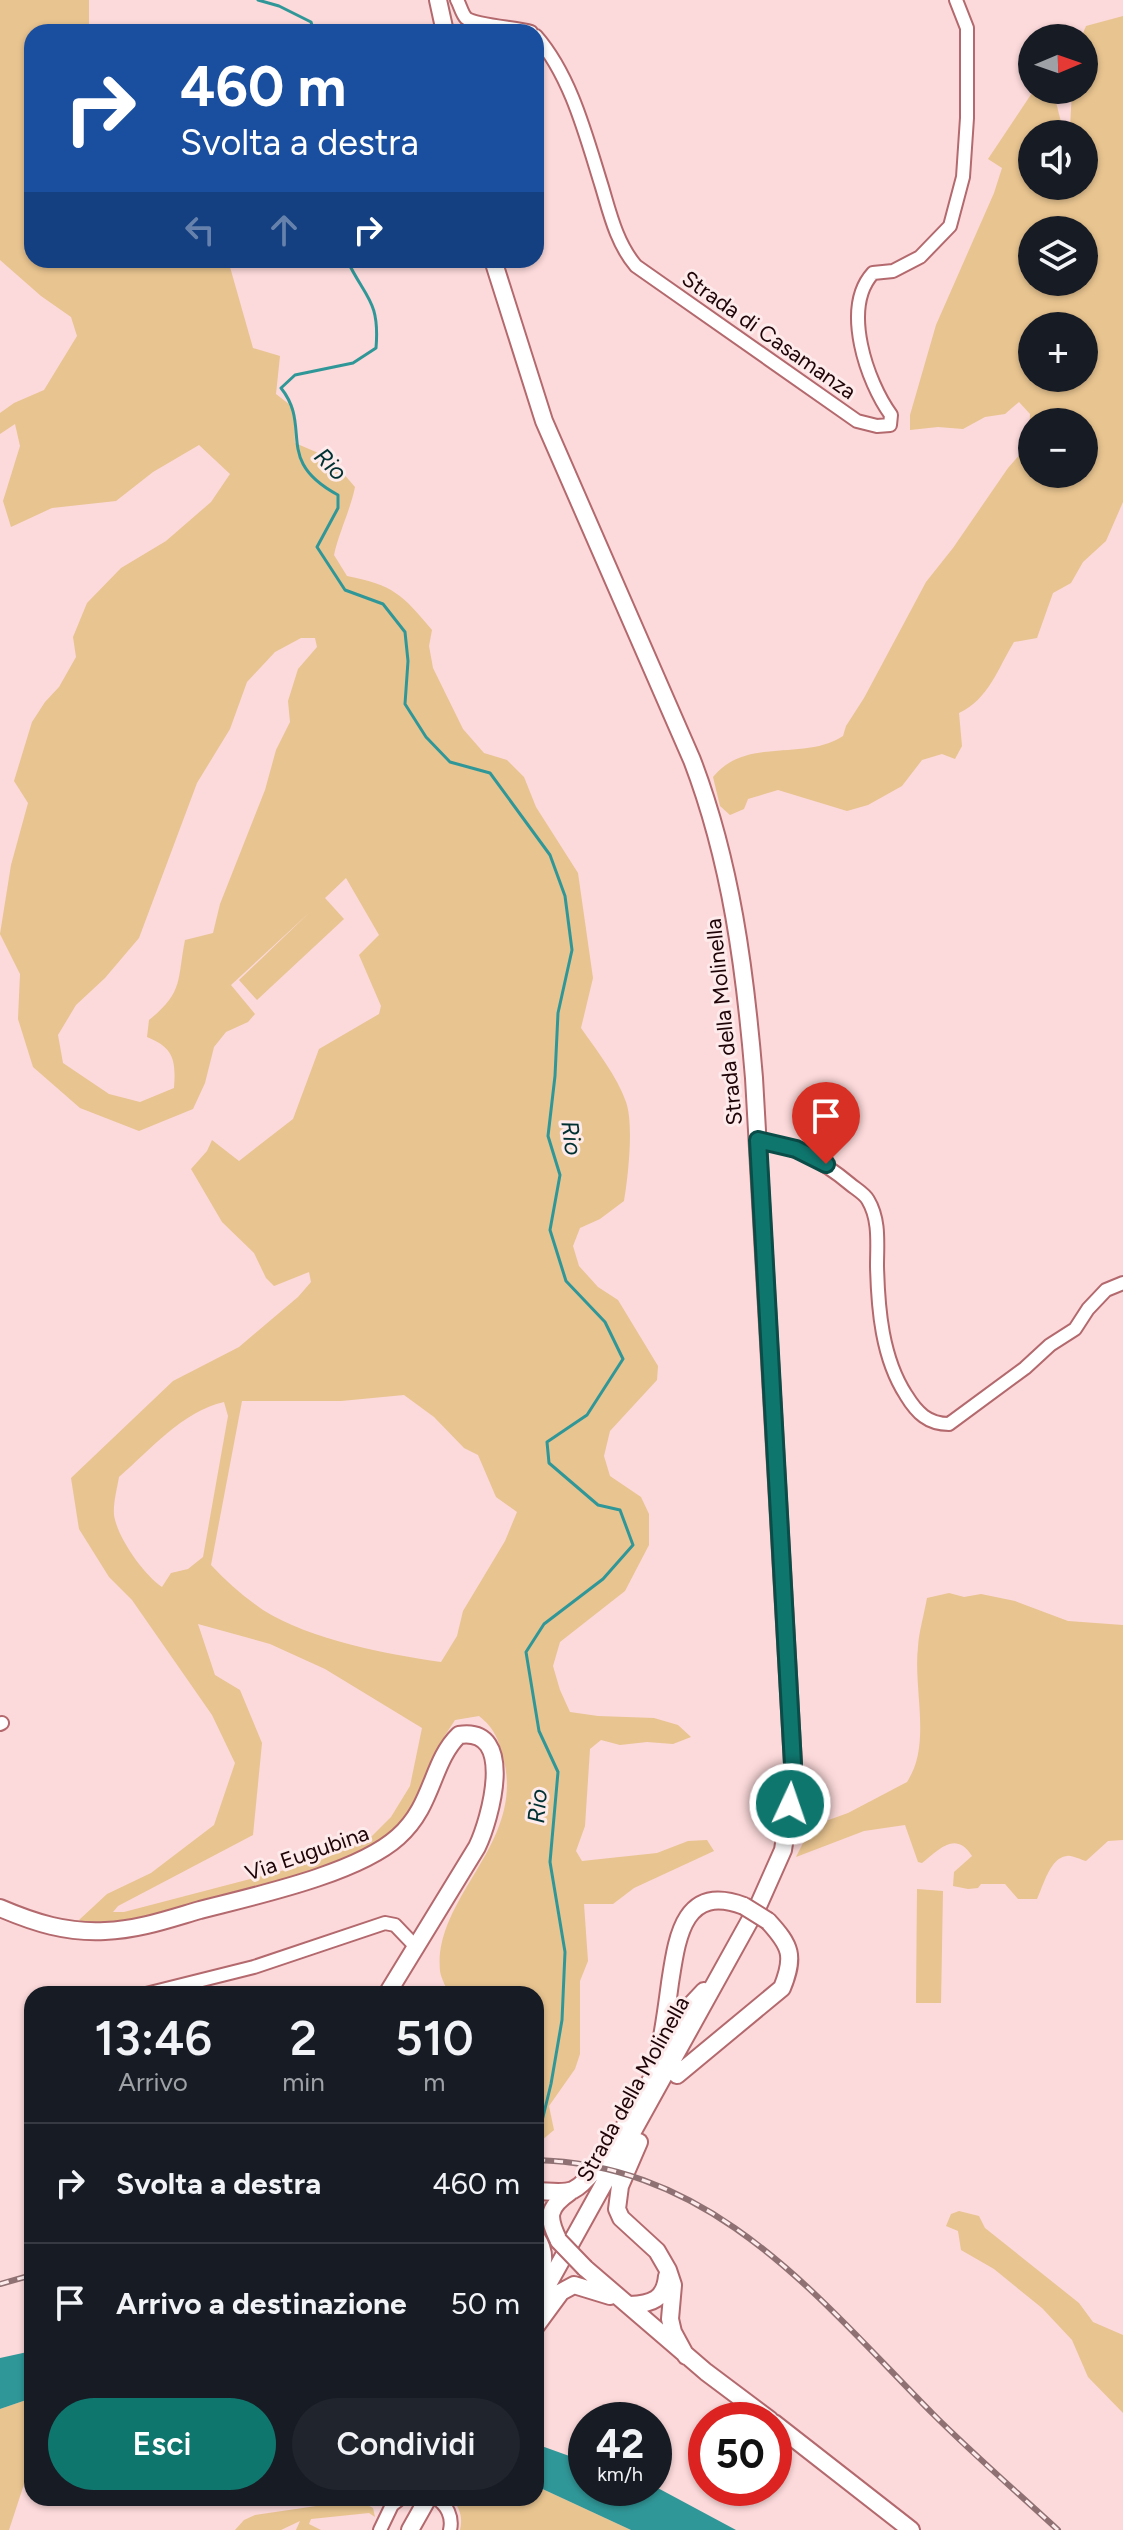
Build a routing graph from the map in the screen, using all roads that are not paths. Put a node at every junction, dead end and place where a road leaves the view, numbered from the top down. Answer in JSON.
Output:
{"nodes":[{"id":1,"x":438,"y":0,"type":"edge"},
{"id":2,"x":457,"y":0,"type":"edge"},
{"id":3,"x":956,"y":0,"type":"edge"},
{"id":4,"x":443,"y":24,"type":"edge"},
{"id":5,"x":486,"y":24,"type":"edge"},
{"id":6,"x":544,"y":45,"type":"edge"},
{"id":7,"x":496,"y":268,"type":"edge"},
{"id":8,"x":758,"y":1140,"type":"junction"},
{"id":9,"x":1123,"y":1283,"type":"edge"},
{"id":10,"x":0,"y":1908,"type":"edge"},
{"id":11,"x":417,"y":1948,"type":"junction"},
{"id":12,"x":722,"y":1972,"type":"junction"},
{"id":13,"x":178,"y":1986,"type":"edge"},
{"id":14,"x":392,"y":1986,"type":"edge"},
{"id":15,"x":657,"y":2066,"type":"junction"},
{"id":16,"x":677,"y":2075,"type":"junction"},
{"id":17,"x":622,"y":2129,"type":"junction"},
{"id":18,"x":640,"y":2139,"type":"junction"},
{"id":19,"x":544,"y":2191,"type":"edge"},
{"id":20,"x":570,"y":2192,"type":"junction"},
{"id":21,"x":582,"y":2227,"type":"junction"},
{"id":22,"x":544,"y":2228,"type":"edge"},
{"id":23,"x":559,"y":2241,"type":"junction"},
{"id":24,"x":668,"y":2270,"type":"junction"},
{"id":25,"x":544,"y":2292,"type":"edge"},
{"id":26,"x":626,"y":2303,"type":"junction"},
{"id":27,"x":544,"y":2315,"type":"edge"},
{"id":28,"x":686,"y":2356,"type":"junction"},
{"id":29,"x":747,"y":2402,"type":"edge"},
{"id":30,"x":792,"y":2437,"type":"edge"},
{"id":31,"x":392,"y":2506,"type":"edge"},
{"id":32,"x":423,"y":2506,"type":"edge"},
{"id":33,"x":444,"y":2506,"type":"edge"},
{"id":34,"x":413,"y":2524,"type":"edge"},
{"id":35,"x":380,"y":2530,"type":"edge"},
{"id":36,"x":450,"y":2530,"type":"edge"},
{"id":37,"x":911,"y":2530,"type":"edge"}],
"edges":[{"from":1,"to":4,"type":"street"},
{"from":2,"to":5,"type":"street","name":"Strada di Casamanza"},
{"from":3,"to":6,"type":"street","name":"Strada di Casamanza"},
{"from":7,"to":8,"type":"street","name":"Strada della Molinella"},
{"from":8,"to":9,"type":"street"},
{"from":8,"to":12,"type":"street","name":"Strada della Molinella"},
{"from":10,"to":11,"type":"street","name":"Via Eugubina"},
{"from":11,"to":13,"type":"street"},
{"from":11,"to":14,"type":"street","name":"Via Eugubina"},
{"from":12,"to":15,"type":"street","name":"Strada della Molinella"},
{"from":12,"to":16,"type":"street","name":"Strada della Molinella"},
{"from":12,"to":21,"type":"street","name":"Strada della Molinella"},
{"from":15,"to":16,"type":"street","name":"Strada della Molinella","bridge":true},
{"from":15,"to":17,"type":"street"},
{"from":16,"to":18,"type":"street"},
{"from":17,"to":20,"type":"street"},
{"from":17,"to":21,"type":"street","name":"Strada della Molinella"},
{"from":18,"to":21,"type":"street","name":"Strada della Molinella"},
{"from":18,"to":24,"type":"street"},
{"from":19,"to":20,"type":"street"},
{"from":20,"to":23,"type":"street"},
{"from":21,"to":25,"type":"street","name":"Strada della Molinella"},
{"from":22,"to":23,"type":"street"},
{"from":23,"to":26,"type":"street","bridge":true},
{"from":24,"to":26,"type":"street"},
{"from":24,"to":28,"type":"street"},
{"from":26,"to":27,"type":"street"},
{"from":26,"to":28,"type":"street"},
{"from":28,"to":29,"type":"street"},
{"from":30,"to":37,"type":"street"},
{"from":31,"to":35,"type":"street"},
{"from":32,"to":34,"type":"street"},
{"from":33,"to":36,"type":"street"}]}
